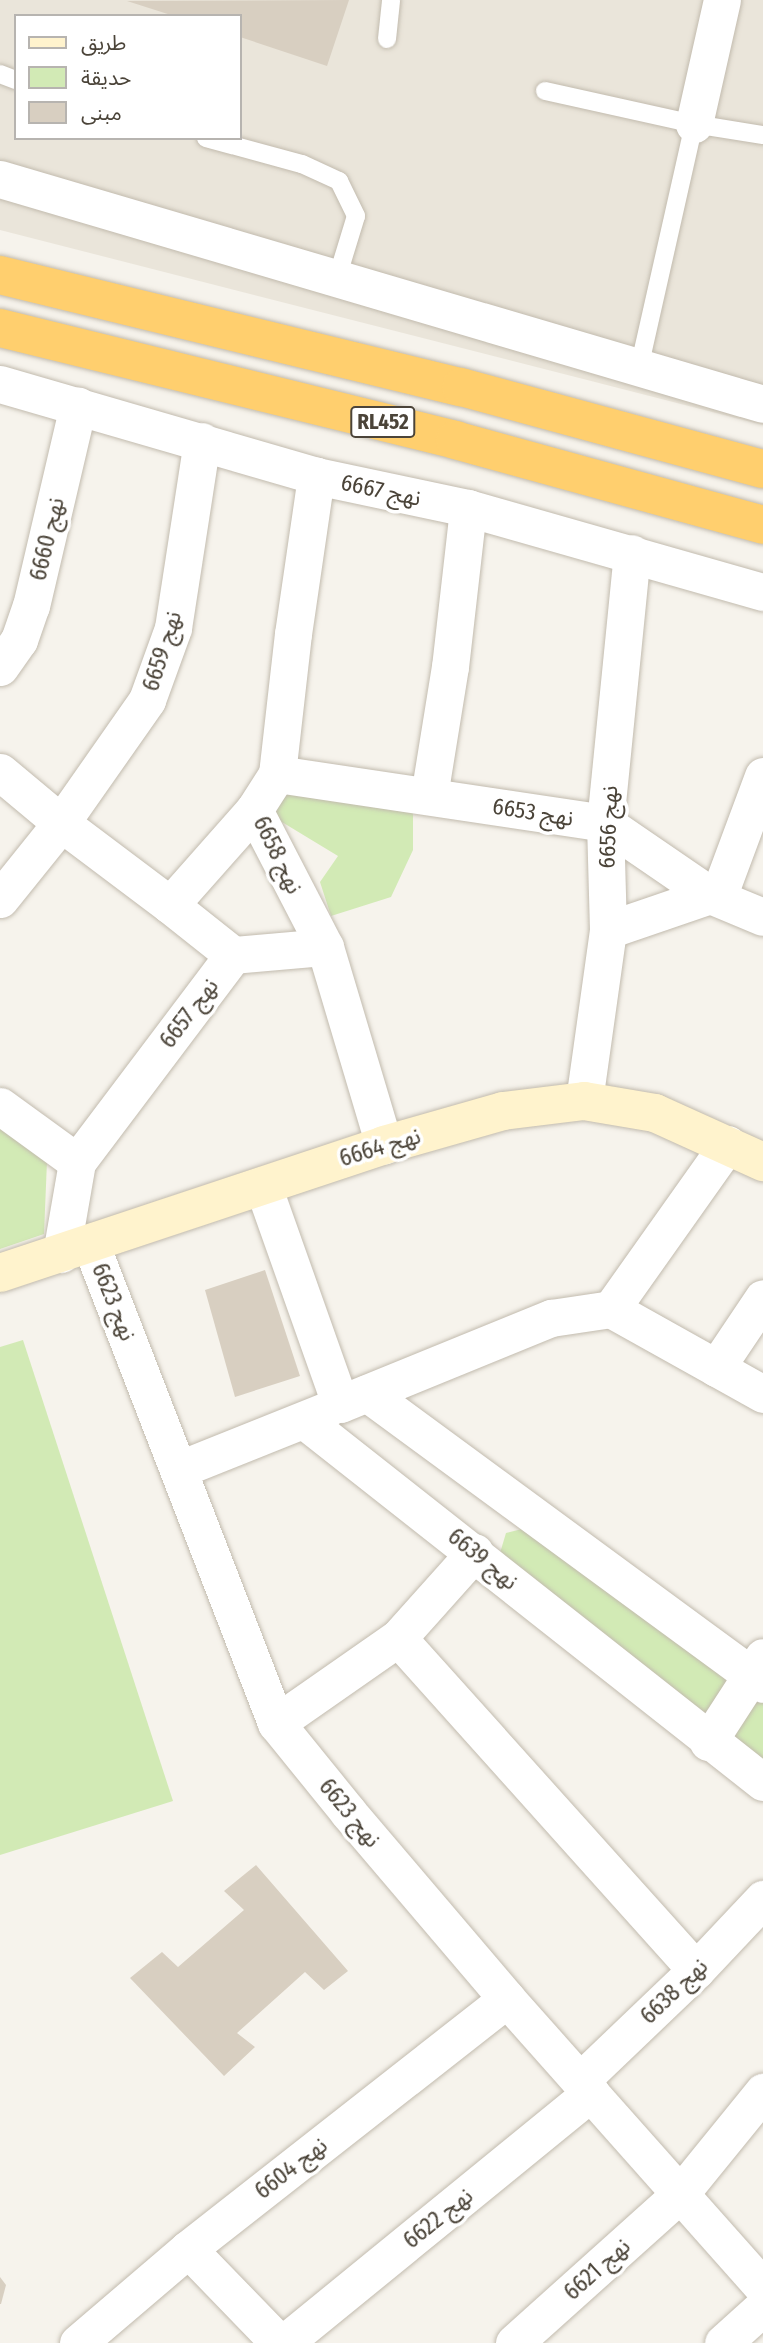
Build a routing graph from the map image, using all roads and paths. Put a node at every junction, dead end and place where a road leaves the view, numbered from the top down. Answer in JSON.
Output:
{"nodes":[{"id":1,"x":391,"y":0,"type":"edge"},
{"id":2,"x":722,"y":0,"type":"edge"},
{"id":3,"x":387,"y":39,"type":"dead end"},
{"id":4,"x":545,"y":91,"type":"dead end"},
{"id":5,"x":694,"y":124,"type":"junction"},
{"id":6,"x":763,"y":135,"type":"edge"},
{"id":7,"x":213,"y":140,"type":"edge"},
{"id":8,"x":0,"y":179,"type":"edge"},
{"id":9,"x":0,"y":275,"type":"edge"},
{"id":10,"x":337,"y":278,"type":"junction"},
{"id":11,"x":0,"y":328,"type":"edge"},
{"id":12,"x":639,"y":368,"type":"junction"},
{"id":13,"x":0,"y":384,"type":"edge"},
{"id":14,"x":763,"y":404,"type":"edge"},
{"id":15,"x":78,"y":405,"type":"junction"},
{"id":16,"x":202,"y":441,"type":"junction"},
{"id":17,"x":763,"y":469,"type":"edge"},
{"id":18,"x":316,"y":476,"type":"junction"},
{"id":19,"x":468,"y":508,"type":"junction"},
{"id":20,"x":763,"y":526,"type":"edge"},
{"id":21,"x":632,"y":553,"type":"junction"},
{"id":22,"x":763,"y":592,"type":"edge"},
{"id":23,"x":0,"y":667,"type":"edge"},
{"id":24,"x":0,"y":772,"type":"edge"},
{"id":25,"x":277,"y":774,"type":"junction"},
{"id":26,"x":763,"y":776,"type":"edge"},
{"id":27,"x":429,"y":796,"type":"junction"},
{"id":28,"x":254,"y":810,"type":"junction"},
{"id":29,"x":605,"y":822,"type":"junction"},
{"id":30,"x":61,"y":823,"type":"junction"},
{"id":31,"x":714,"y":896,"type":"junction"},
{"id":32,"x":0,"y":899,"type":"edge"},
{"id":33,"x":170,"y":905,"type":"junction"},
{"id":34,"x":763,"y":917,"type":"edge"},
{"id":35,"x":608,"y":930,"type":"junction"},
{"id":36,"x":325,"y":947,"type":"junction"},
{"id":37,"x":233,"y":954,"type":"junction"},
{"id":38,"x":584,"y":1101,"type":"junction"},
{"id":39,"x":0,"y":1106,"type":"edge"},
{"id":40,"x":728,"y":1144,"type":"junction"},
{"id":41,"x":384,"y":1145,"type":"junction"},
{"id":42,"x":77,"y":1162,"type":"junction"},
{"id":43,"x":763,"y":1162,"type":"edge"},
{"id":44,"x":263,"y":1186,"type":"junction"},
{"id":45,"x":76,"y":1250,"type":"junction"},
{"id":46,"x":0,"y":1273,"type":"edge"},
{"id":47,"x":763,"y":1298,"type":"edge"},
{"id":48,"x":611,"y":1310,"type":"junction"},
{"id":49,"x":716,"y":1368,"type":"junction"},
{"id":50,"x":763,"y":1394,"type":"edge"},
{"id":51,"x":354,"y":1398,"type":"junction"},
{"id":52,"x":305,"y":1421,"type":"junction"},
{"id":53,"x":180,"y":1469,"type":"junction"},
{"id":54,"x":475,"y":1552,"type":"junction"},
{"id":55,"x":398,"y":1638,"type":"junction"},
{"id":56,"x":759,"y":1672,"type":"edge"},
{"id":57,"x":276,"y":1723,"type":"junction"},
{"id":58,"x":708,"y":1742,"type":"junction"},
{"id":59,"x":763,"y":1782,"type":"edge"},
{"id":60,"x":763,"y":1899,"type":"edge"},
{"id":61,"x":696,"y":1970,"type":"junction"},
{"id":62,"x":508,"y":1998,"type":"junction"},
{"id":63,"x":586,"y":2086,"type":"junction"},
{"id":64,"x":763,"y":2092,"type":"edge"},
{"id":65,"x":680,"y":2194,"type":"junction"},
{"id":66,"x":188,"y":2249,"type":"junction"},
{"id":67,"x":763,"y":2287,"type":"edge"},
{"id":68,"x":763,"y":2307,"type":"edge"},
{"id":69,"x":83,"y":2341,"type":"edge"},
{"id":70,"x":282,"y":2343,"type":"edge"},
{"id":71,"x":514,"y":2343,"type":"edge"},
{"id":72,"x":723,"y":2343,"type":"edge"}],
"edges":[{"from":1,"to":3,"type":"lane"},
{"from":2,"to":5,"type":"street"},
{"from":4,"to":5,"type":"lane"},
{"from":5,"to":6,"type":"lane"},
{"from":5,"to":12,"type":"lane"},
{"from":7,"to":10,"type":"lane"},
{"from":8,"to":10,"type":"street"},
{"from":9,"to":17,"type":"highway","number":"RL452"},
{"from":10,"to":12,"type":"street"},
{"from":11,"to":20,"type":"highway","number":"RL452"},
{"from":12,"to":14,"type":"street"},
{"from":13,"to":15,"type":"street","name":"نهج 6667"},
{"from":15,"to":16,"type":"street","name":"نهج 6667"},
{"from":15,"to":23,"type":"street","name":"نهج 6660"},
{"from":16,"to":18,"type":"street","name":"نهج 6667"},
{"from":16,"to":30,"type":"street","name":"نهج 6659"},
{"from":18,"to":19,"type":"street","name":"نهج 6667"},
{"from":18,"to":25,"type":"street","name":"نهج 6658"},
{"from":19,"to":21,"type":"street","name":"نهج 6667"},
{"from":19,"to":27,"type":"street"},
{"from":21,"to":22,"type":"street","name":"نهج 6667"},
{"from":21,"to":29,"type":"street","name":"نهج 6656"},
{"from":24,"to":30,"type":"street","name":"نهج 6657"},
{"from":25,"to":27,"type":"street","name":"نهج 6653"},
{"from":25,"to":28,"type":"street","name":"نهج 6658"},
{"from":26,"to":31,"type":"street"},
{"from":27,"to":29,"type":"street","name":"نهج 6653"},
{"from":28,"to":33,"type":"street"},
{"from":28,"to":36,"type":"street","name":"نهج 6658"},
{"from":29,"to":31,"type":"street","name":"نهج 6653"},
{"from":29,"to":35,"type":"street","name":"نهج 6656"},
{"from":30,"to":32,"type":"street","name":"نهج 6659"},
{"from":30,"to":33,"type":"street","name":"نهج 6657"},
{"from":31,"to":34,"type":"street","name":"نهج 6653"},
{"from":31,"to":35,"type":"street"},
{"from":33,"to":37,"type":"street","name":"نهج 6657"},
{"from":35,"to":38,"type":"street","name":"نهج 6656"},
{"from":36,"to":37,"type":"street"},
{"from":36,"to":41,"type":"street","name":"نهج 6658"},
{"from":37,"to":42,"type":"street","name":"نهج 6657"},
{"from":38,"to":40,"type":"street","name":"نهج 6664"},
{"from":38,"to":41,"type":"street","name":"نهج 6664"},
{"from":39,"to":42,"type":"street"},
{"from":40,"to":43,"type":"street","name":"نهج 6664"},
{"from":40,"to":48,"type":"street"},
{"from":41,"to":44,"type":"street","name":"نهج 6664"},
{"from":42,"to":45,"type":"street","name":"نهج 6657"},
{"from":44,"to":45,"type":"street","name":"نهج 6664"},
{"from":44,"to":51,"type":"street"},
{"from":45,"to":46,"type":"street","name":"نهج 6664"},
{"from":45,"to":53,"type":"street","name":"نهج 6623"},
{"from":47,"to":49,"type":"street"},
{"from":48,"to":49,"type":"street"},
{"from":48,"to":51,"type":"street"},
{"from":49,"to":50,"type":"street"},
{"from":51,"to":52,"type":"street"},
{"from":51,"to":56,"type":"street"},
{"from":52,"to":53,"type":"street"},
{"from":52,"to":54,"type":"street","name":"نهج 6639"},
{"from":53,"to":57,"type":"street","name":"نهج 6623"},
{"from":54,"to":55,"type":"street"},
{"from":54,"to":58,"type":"street","name":"نهج 6639"},
{"from":55,"to":57,"type":"street"},
{"from":55,"to":61,"type":"street"},
{"from":56,"to":58,"type":"street"},
{"from":57,"to":62,"type":"street","name":"نهج 6623"},
{"from":58,"to":59,"type":"street","name":"نهج 6639"},
{"from":60,"to":61,"type":"street","name":"نهج 6638"},
{"from":61,"to":63,"type":"street","name":"نهج 6638"},
{"from":62,"to":63,"type":"street","name":"نهج 6623"},
{"from":62,"to":66,"type":"street","name":"نهج 6604"},
{"from":63,"to":65,"type":"street","name":"نهج 6623"},
{"from":63,"to":70,"type":"street","name":"نهج 6622"},
{"from":64,"to":65,"type":"street","name":"نهج 6621"},
{"from":65,"to":67,"type":"street","name":"نهج 6623"},
{"from":65,"to":71,"type":"street","name":"نهج 6621"},
{"from":66,"to":69,"type":"street","name":"نهج 6604"},
{"from":66,"to":70,"type":"street"},
{"from":68,"to":72,"type":"street"}]}
